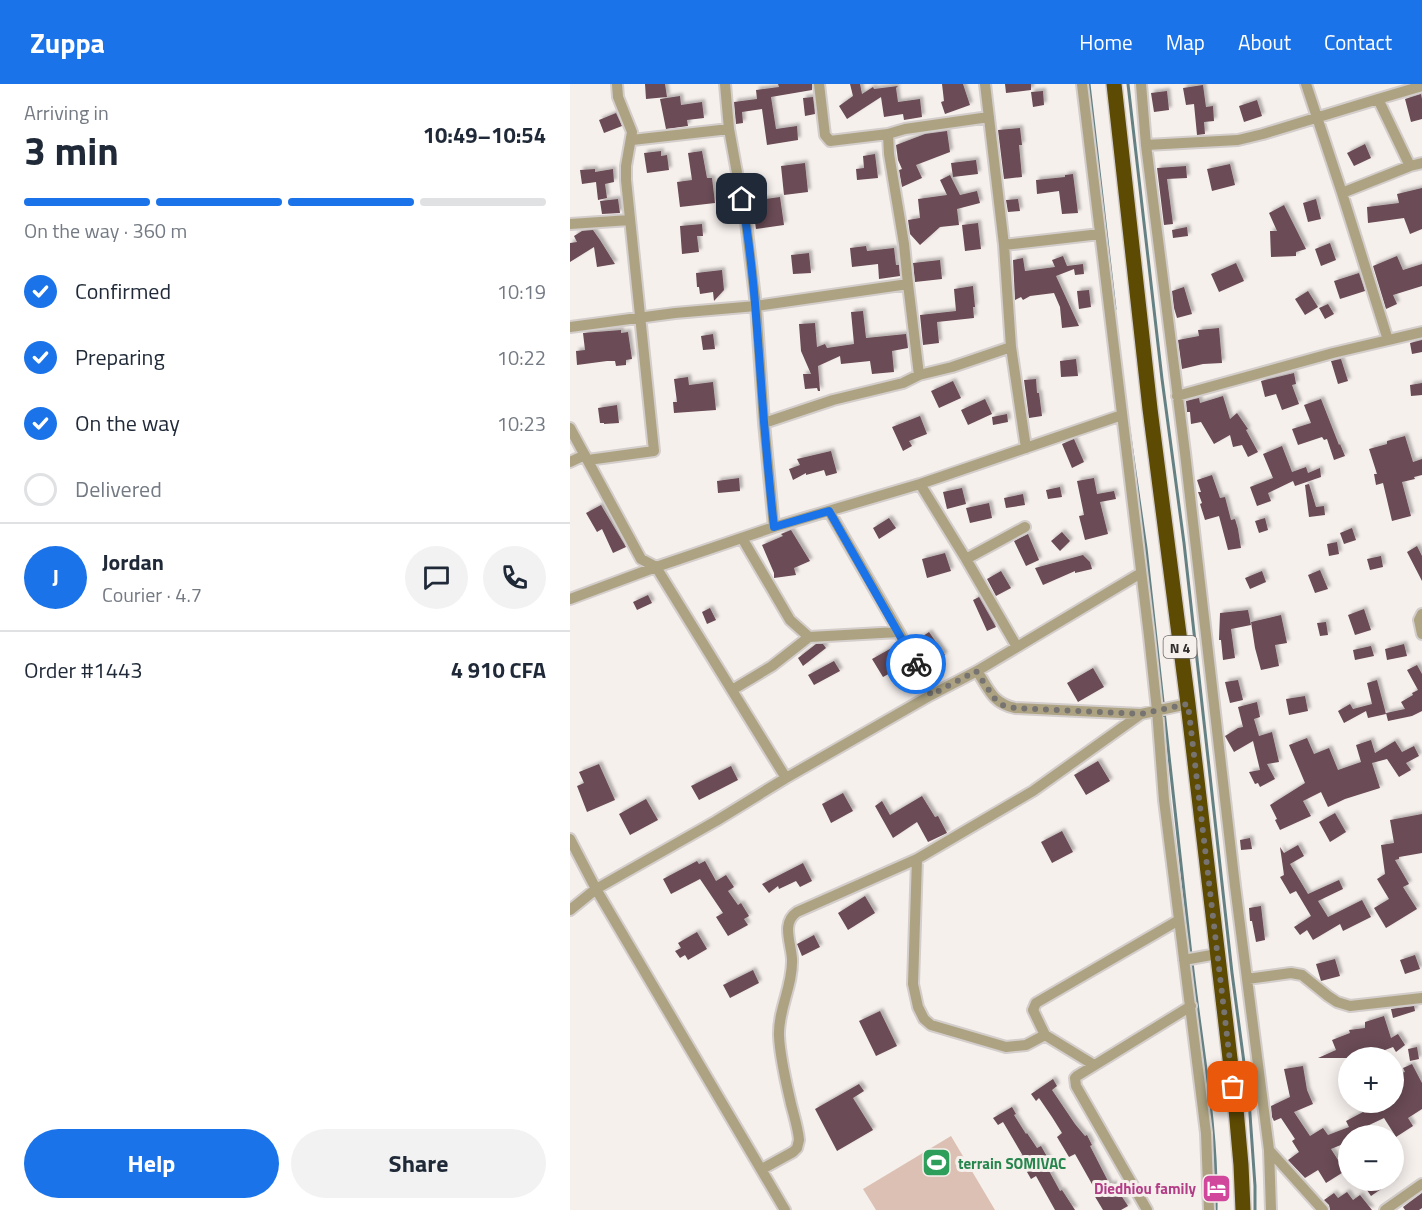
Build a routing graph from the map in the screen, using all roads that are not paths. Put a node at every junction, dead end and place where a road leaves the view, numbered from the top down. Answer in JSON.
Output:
{"nodes":[{"id":1,"x":617,"y":84,"type":"edge"},
{"id":2,"x":725,"y":84,"type":"edge"},
{"id":3,"x":819,"y":84,"type":"edge"},
{"id":4,"x":985,"y":84,"type":"edge"},
{"id":5,"x":1082,"y":84,"type":"edge"},
{"id":6,"x":1114,"y":84,"type":"edge"},
{"id":7,"x":1141,"y":84,"type":"edge"},
{"id":8,"x":1306,"y":84,"type":"edge"},
{"id":9,"x":1422,"y":86,"type":"edge"},
{"id":10,"x":1378,"y":99,"type":"junction"},
{"id":11,"x":989,"y":117,"type":"junction"},
{"id":12,"x":1317,"y":118,"type":"junction"},
{"id":13,"x":729,"y":129,"type":"junction"},
{"id":14,"x":888,"y":134,"type":"junction"},
{"id":15,"x":632,"y":141,"type":"junction"},
{"id":16,"x":1146,"y":145,"type":"junction"},
{"id":17,"x":1422,"y":163,"type":"edge"},
{"id":18,"x":1410,"y":166,"type":"junction"},
{"id":19,"x":1342,"y":193,"type":"junction"},
{"id":20,"x":630,"y":220,"type":"junction"},
{"id":21,"x":570,"y":224,"type":"edge"},
{"id":22,"x":1100,"y":234,"type":"junction"},
{"id":23,"x":1004,"y":245,"type":"junction"},
{"id":24,"x":908,"y":284,"type":"junction"},
{"id":25,"x":756,"y":306,"type":"junction"},
{"id":26,"x":640,"y":318,"type":"junction"},
{"id":27,"x":570,"y":327,"type":"edge"},
{"id":28,"x":1422,"y":332,"type":"edge"},
{"id":29,"x":1388,"y":340,"type":"junction"},
{"id":30,"x":1011,"y":347,"type":"junction"},
{"id":31,"x":919,"y":375,"type":"junction"},
{"id":32,"x":1177,"y":396,"type":"junction"},
{"id":33,"x":1122,"y":415,"type":"junction"},
{"id":34,"x":764,"y":423,"type":"junction"},
{"id":35,"x":570,"y":428,"type":"edge"},
{"id":36,"x":1026,"y":448,"type":"junction"},
{"id":37,"x":587,"y":457,"type":"junction"},
{"id":38,"x":570,"y":462,"type":"edge"},
{"id":39,"x":920,"y":484,"type":"junction"},
{"id":40,"x":829,"y":511,"type":"junction"},
{"id":41,"x":774,"y":527,"type":"junction"},
{"id":42,"x":1025,"y":527,"type":"dead end"},
{"id":43,"x":742,"y":538,"type":"junction"},
{"id":44,"x":966,"y":559,"type":"junction"},
{"id":45,"x":656,"y":567,"type":"junction"},
{"id":46,"x":1141,"y":573,"type":"junction"},
{"id":47,"x":570,"y":599,"type":"edge"},
{"id":48,"x":1422,"y":614,"type":"edge"},
{"id":49,"x":899,"y":632,"type":"junction"},
{"id":50,"x":1422,"y":634,"type":"edge"},
{"id":51,"x":809,"y":637,"type":"junction"},
{"id":52,"x":1017,"y":647,"type":"junction"},
{"id":53,"x":976,"y":671,"type":"junction"},
{"id":54,"x":732,"y":690,"type":"junction"},
{"id":55,"x":931,"y":695,"type":"junction"},
{"id":56,"x":1188,"y":704,"type":"junction"},
{"id":57,"x":1162,"y":709,"type":"junction"},
{"id":58,"x":1141,"y":714,"type":"junction"},
{"id":59,"x":786,"y":778,"type":"junction"},
{"id":60,"x":570,"y":839,"type":"edge"},
{"id":61,"x":917,"y":858,"type":"junction"},
{"id":62,"x":596,"y":889,"type":"junction"},
{"id":63,"x":570,"y":910,"type":"edge"},
{"id":64,"x":1179,"y":920,"type":"junction"},
{"id":65,"x":1217,"y":954,"type":"junction"},
{"id":66,"x":1184,"y":960,"type":"junction"},
{"id":67,"x":1247,"y":979,"type":"junction"},
{"id":68,"x":1422,"y":998,"type":"edge"},
{"id":69,"x":1191,"y":1006,"type":"junction"},
{"id":70,"x":1045,"y":1035,"type":"junction"},
{"id":71,"x":1094,"y":1065,"type":"junction"},
{"id":72,"x":1269,"y":1150,"type":"junction"},
{"id":73,"x":762,"y":1169,"type":"junction"},
{"id":74,"x":1422,"y":1184,"type":"edge"},
{"id":75,"x":785,"y":1210,"type":"edge"},
{"id":76,"x":1147,"y":1210,"type":"edge"},
{"id":77,"x":1209,"y":1210,"type":"edge"},
{"id":78,"x":1243,"y":1210,"type":"edge"},
{"id":79,"x":1271,"y":1210,"type":"edge"},
{"id":80,"x":1323,"y":1210,"type":"edge"},
{"id":81,"x":1385,"y":1210,"type":"edge"}],
"edges":[{"from":1,"to":15,"type":"street"},
{"from":2,"to":13,"type":"street"},
{"from":3,"to":14,"type":"street"},
{"from":4,"to":11,"type":"street"},
{"from":5,"to":22,"type":"street"},
{"from":6,"to":56,"type":"highway","number":"N 4"},
{"from":7,"to":16,"type":"street"},
{"from":8,"to":12,"type":"street"},
{"from":9,"to":10,"type":"street"},
{"from":10,"to":12,"type":"street"},
{"from":10,"to":18,"type":"street"},
{"from":11,"to":14,"type":"street"},
{"from":11,"to":23,"type":"street"},
{"from":12,"to":16,"type":"street"},
{"from":12,"to":19,"type":"street"},
{"from":13,"to":15,"type":"street"},
{"from":13,"to":25,"type":"street"},
{"from":14,"to":24,"type":"street"},
{"from":15,"to":20,"type":"street"},
{"from":16,"to":32,"type":"street"},
{"from":17,"to":18,"type":"street"},
{"from":18,"to":19,"type":"street"},
{"from":19,"to":29,"type":"street"},
{"from":20,"to":21,"type":"street"},
{"from":20,"to":26,"type":"street"},
{"from":22,"to":23,"type":"street"},
{"from":22,"to":33,"type":"street"},
{"from":23,"to":30,"type":"street"},
{"from":24,"to":25,"type":"street"},
{"from":24,"to":31,"type":"street"},
{"from":25,"to":26,"type":"street"},
{"from":25,"to":34,"type":"street"},
{"from":26,"to":27,"type":"street"},
{"from":26,"to":37,"type":"street"},
{"from":28,"to":29,"type":"street"},
{"from":29,"to":32,"type":"street"},
{"from":30,"to":31,"type":"street"},
{"from":30,"to":36,"type":"street"},
{"from":31,"to":34,"type":"street"},
{"from":32,"to":67,"type":"street"},
{"from":33,"to":36,"type":"street"},
{"from":33,"to":46,"type":"street"},
{"from":34,"to":41,"type":"street"},
{"from":35,"to":37,"type":"street"},
{"from":36,"to":39,"type":"street"},
{"from":37,"to":38,"type":"street"},
{"from":37,"to":45,"type":"street"},
{"from":39,"to":40,"type":"street"},
{"from":39,"to":44,"type":"street"},
{"from":40,"to":41,"type":"street"},
{"from":40,"to":49,"type":"street"},
{"from":41,"to":43,"type":"street"},
{"from":42,"to":44,"type":"street"},
{"from":43,"to":45,"type":"street"},
{"from":43,"to":51,"type":"street"},
{"from":44,"to":52,"type":"street"},
{"from":45,"to":47,"type":"street"},
{"from":45,"to":54,"type":"street"},
{"from":46,"to":52,"type":"street"},
{"from":46,"to":57,"type":"street"},
{"from":48,"to":50,"type":"street"},
{"from":49,"to":51,"type":"street"},
{"from":49,"to":55,"type":"street"},
{"from":51,"to":54,"type":"street"},
{"from":52,"to":53,"type":"street"},
{"from":53,"to":55,"type":"street"},
{"from":53,"to":58,"type":"street"},
{"from":54,"to":59,"type":"street"},
{"from":55,"to":59,"type":"street"},
{"from":56,"to":57,"type":"street"},
{"from":56,"to":65,"type":"highway","number":"N 4"},
{"from":57,"to":58,"type":"street"},
{"from":57,"to":64,"type":"street"},
{"from":58,"to":61,"type":"street"},
{"from":59,"to":62,"type":"street"},
{"from":60,"to":62,"type":"street"},
{"from":61,"to":70,"type":"street"},
{"from":61,"to":73,"type":"street"},
{"from":62,"to":63,"type":"street"},
{"from":62,"to":73,"type":"street"},
{"from":64,"to":66,"type":"street"},
{"from":64,"to":70,"type":"street"},
{"from":65,"to":66,"type":"street"},
{"from":65,"to":78,"type":"highway","number":"N 4"},
{"from":66,"to":69,"type":"street"},
{"from":67,"to":68,"type":"street"},
{"from":67,"to":72,"type":"street"},
{"from":69,"to":71,"type":"street"},
{"from":69,"to":77,"type":"street"},
{"from":70,"to":71,"type":"street"},
{"from":71,"to":76,"type":"street"},
{"from":72,"to":79,"type":"street"},
{"from":72,"to":80,"type":"street"},
{"from":73,"to":75,"type":"street"},
{"from":74,"to":81,"type":"street"}]}
